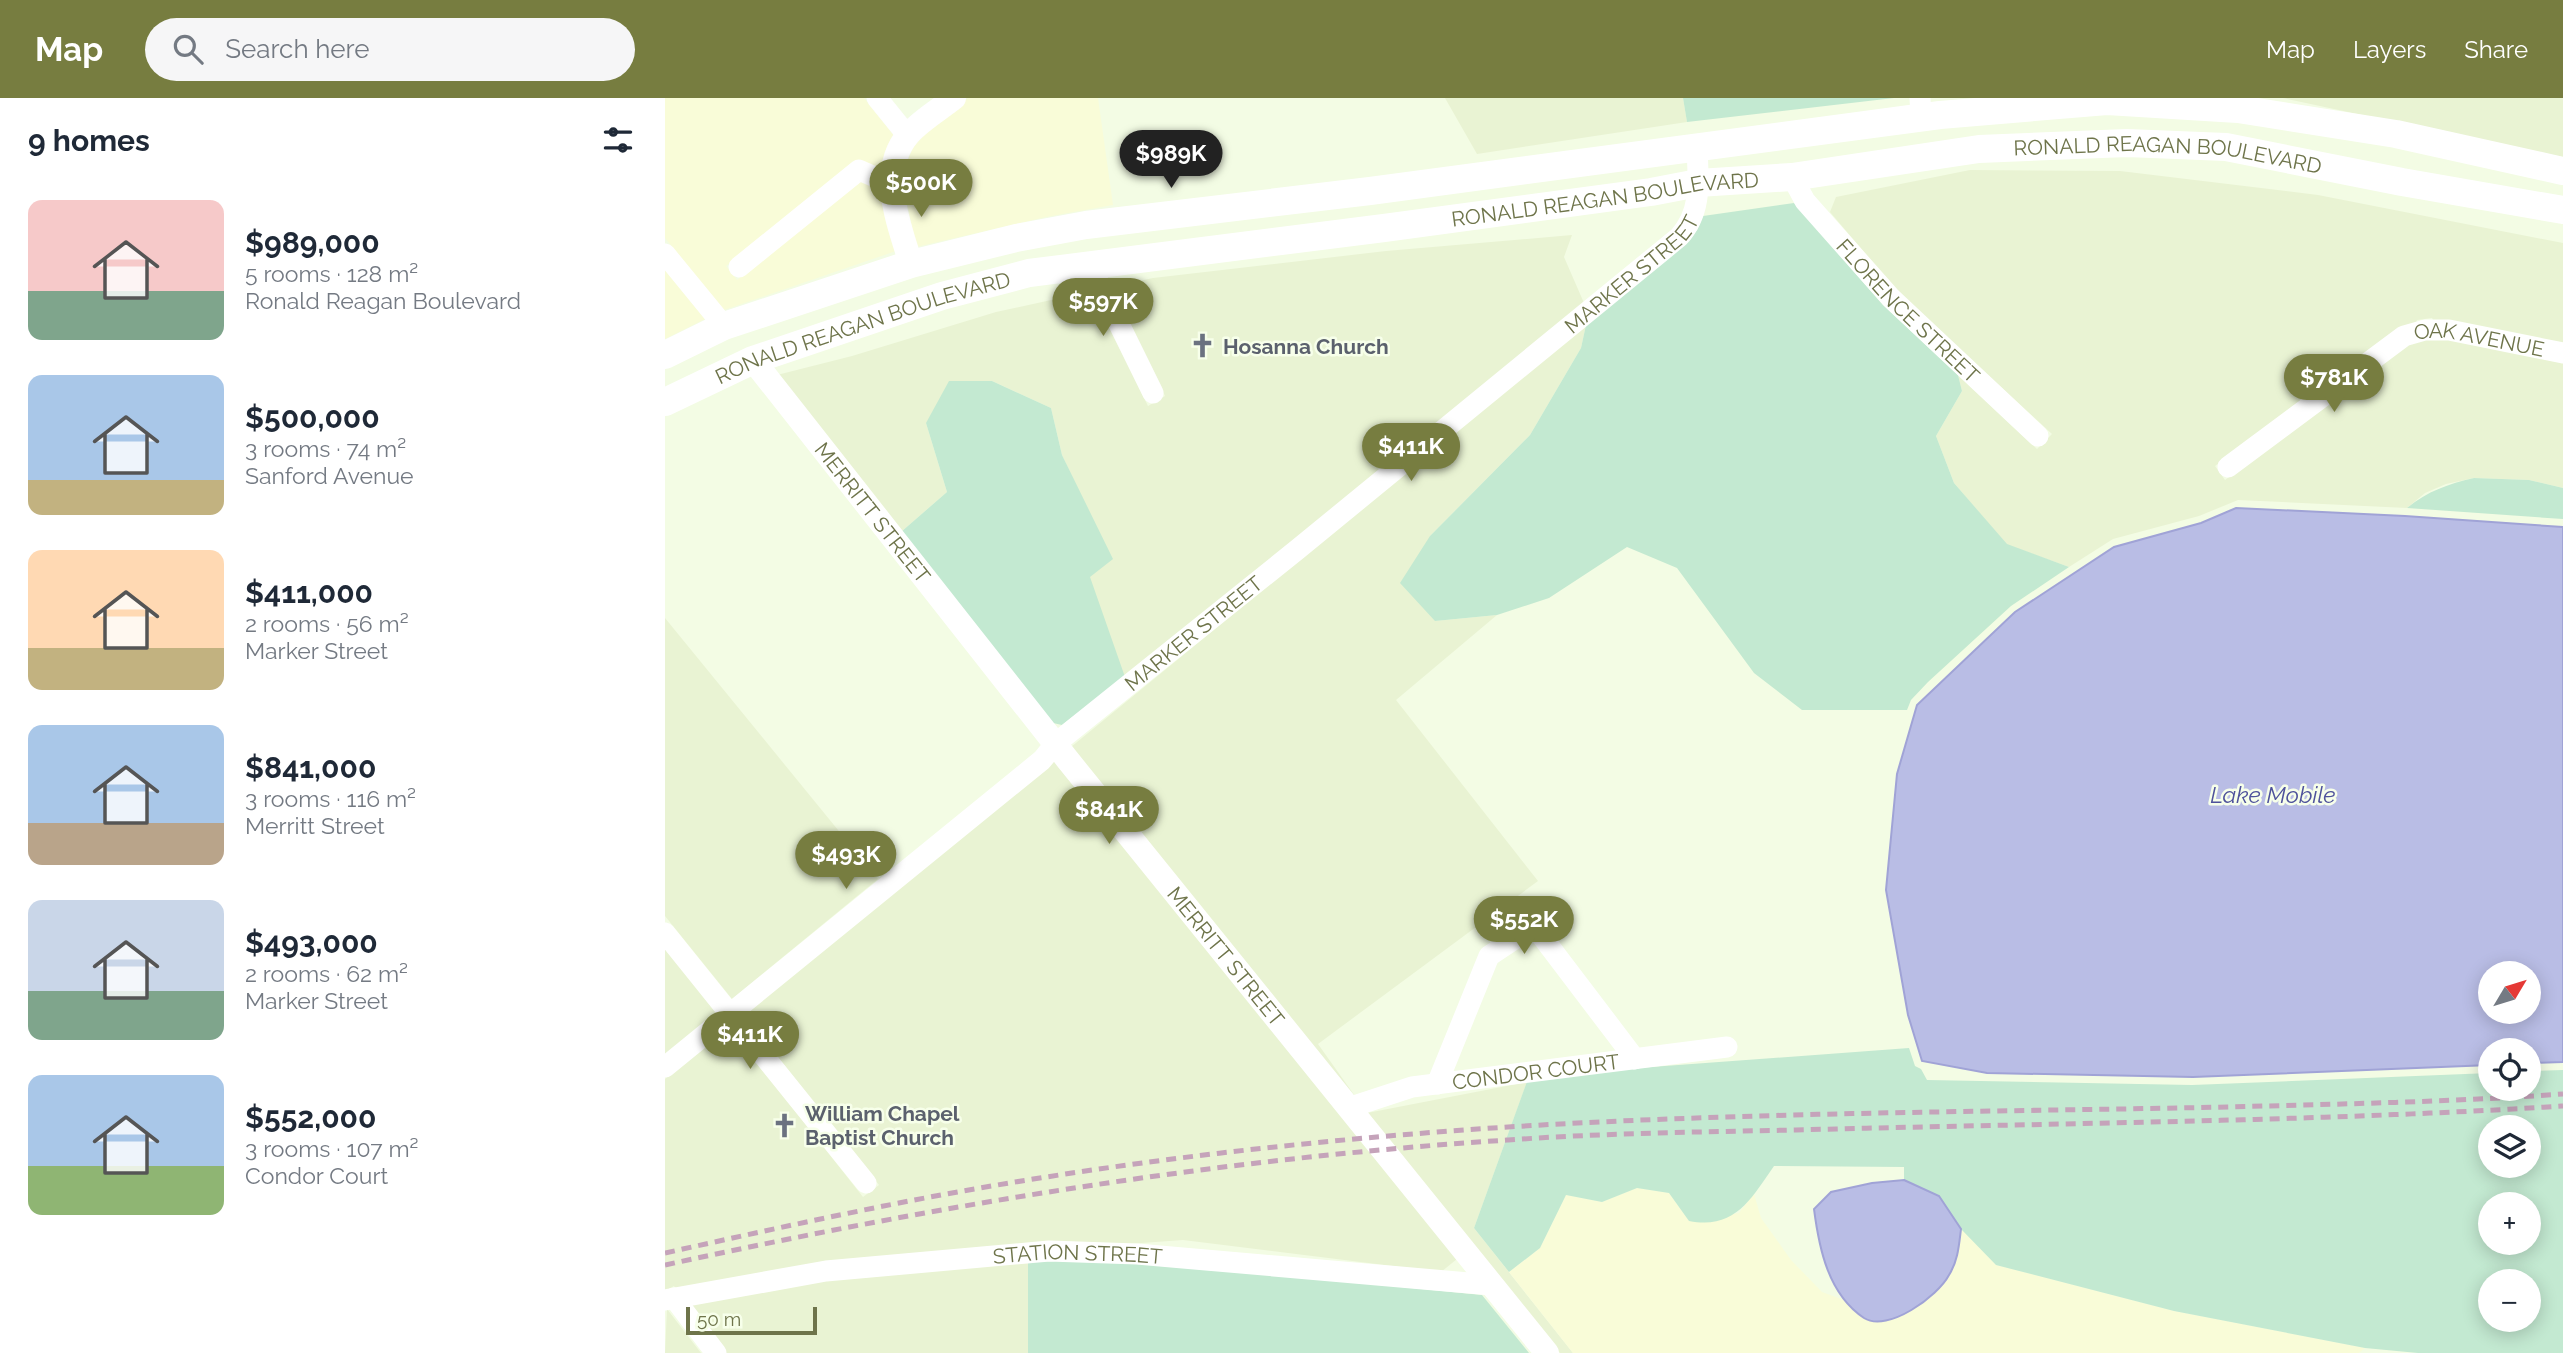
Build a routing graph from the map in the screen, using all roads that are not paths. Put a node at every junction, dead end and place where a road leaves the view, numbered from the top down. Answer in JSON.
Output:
{"nodes":[{"id":1,"x":877,"y":98,"type":"edge"},
{"id":2,"x":954,"y":98,"type":"edge"},
{"id":3,"x":1921,"y":107,"type":"edge"},
{"id":4,"x":907,"y":135,"type":"junction"},
{"id":5,"x":1697,"y":146,"type":"junction"},
{"id":6,"x":2563,"y":171,"type":"edge"},
{"id":7,"x":1792,"y":177,"type":"junction"},
{"id":8,"x":1698,"y":183,"type":"junction"},
{"id":9,"x":891,"y":184,"type":"junction"},
{"id":10,"x":2563,"y":210,"type":"edge"},
{"id":11,"x":665,"y":254,"type":"edge"},
{"id":12,"x":911,"y":264,"type":"junction"},
{"id":13,"x":1090,"y":265,"type":"junction"},
{"id":14,"x":739,"y":267,"type":"dead end"},
{"id":15,"x":724,"y":326,"type":"junction"},
{"id":16,"x":2563,"y":353,"type":"edge"},
{"id":17,"x":665,"y":355,"type":"edge"},
{"id":18,"x":753,"y":360,"type":"junction"},
{"id":19,"x":1153,"y":393,"type":"dead end"},
{"id":20,"x":665,"y":402,"type":"edge"},
{"id":21,"x":2038,"y":436,"type":"dead end"},
{"id":22,"x":2228,"y":467,"type":"dead end"},
{"id":23,"x":1055,"y":744,"type":"junction"},
{"id":24,"x":665,"y":933,"type":"edge"},
{"id":25,"x":730,"y":1012,"type":"junction"},
{"id":26,"x":1727,"y":1047,"type":"dead end"},
{"id":27,"x":1635,"y":1059,"type":"junction"},
{"id":28,"x":665,"y":1067,"type":"edge"},
{"id":29,"x":1437,"y":1084,"type":"junction"},
{"id":30,"x":1348,"y":1108,"type":"junction"},
{"id":31,"x":866,"y":1183,"type":"dead end"},
{"id":32,"x":1492,"y":1286,"type":"junction"},
{"id":33,"x":670,"y":1299,"type":"edge"},
{"id":34,"x":716,"y":1353,"type":"edge"},
{"id":35,"x":1547,"y":1353,"type":"edge"}],
"edges":[{"from":1,"to":4,"type":"street"},
{"from":2,"to":4,"type":"street"},
{"from":3,"to":5,"type":"main road","name":"RONALD REAGAN BOULEVARD"},
{"from":3,"to":6,"type":"main road","name":"RONALD REAGAN BOULEVARD"},
{"from":4,"to":9,"type":"street"},
{"from":5,"to":8,"type":"street","name":"MARKER STREET"},
{"from":5,"to":12,"type":"main road","name":"RONALD REAGAN BOULEVARD"},
{"from":7,"to":8,"type":"main road","name":"RONALD REAGAN BOULEVARD"},
{"from":7,"to":10,"type":"main road","name":"RONALD REAGAN BOULEVARD"},
{"from":7,"to":21,"type":"street","name":"FLORENCE STREET"},
{"from":8,"to":13,"type":"main road","name":"RONALD REAGAN BOULEVARD"},
{"from":8,"to":23,"type":"street","name":"MARKER STREET"},
{"from":9,"to":12,"type":"street"},
{"from":9,"to":14,"type":"street"},
{"from":11,"to":15,"type":"street"},
{"from":12,"to":15,"type":"main road","name":"RONALD REAGAN BOULEVARD"},
{"from":13,"to":18,"type":"main road","name":"RONALD REAGAN BOULEVARD"},
{"from":13,"to":19,"type":"street"},
{"from":15,"to":17,"type":"main road","name":"RONALD REAGAN BOULEVARD"},
{"from":15,"to":18,"type":"main road"},
{"from":16,"to":22,"type":"street","name":"OAK AVENUE"},
{"from":18,"to":20,"type":"main road","name":"RONALD REAGAN BOULEVARD"},
{"from":18,"to":23,"type":"street","name":"MERRITT STREET"},
{"from":23,"to":25,"type":"street","name":"MARKER STREET"},
{"from":23,"to":30,"type":"street","name":"MERRITT STREET"},
{"from":24,"to":25,"type":"street"},
{"from":25,"to":28,"type":"street","name":"MARKER STREET"},
{"from":25,"to":31,"type":"street"},
{"from":26,"to":27,"type":"street","name":"CONDOR COURT"},
{"from":27,"to":29,"type":"street","name":"CONDOR COURT"},
{"from":27,"to":29,"type":"street"},
{"from":29,"to":30,"type":"street","name":"CONDOR COURT"},
{"from":30,"to":32,"type":"street","name":"MERRITT STREET"},
{"from":32,"to":33,"type":"street","name":"STATION STREET"},
{"from":32,"to":35,"type":"street","name":"MERRITT STREET"},
{"from":33,"to":34,"type":"street"}]}
